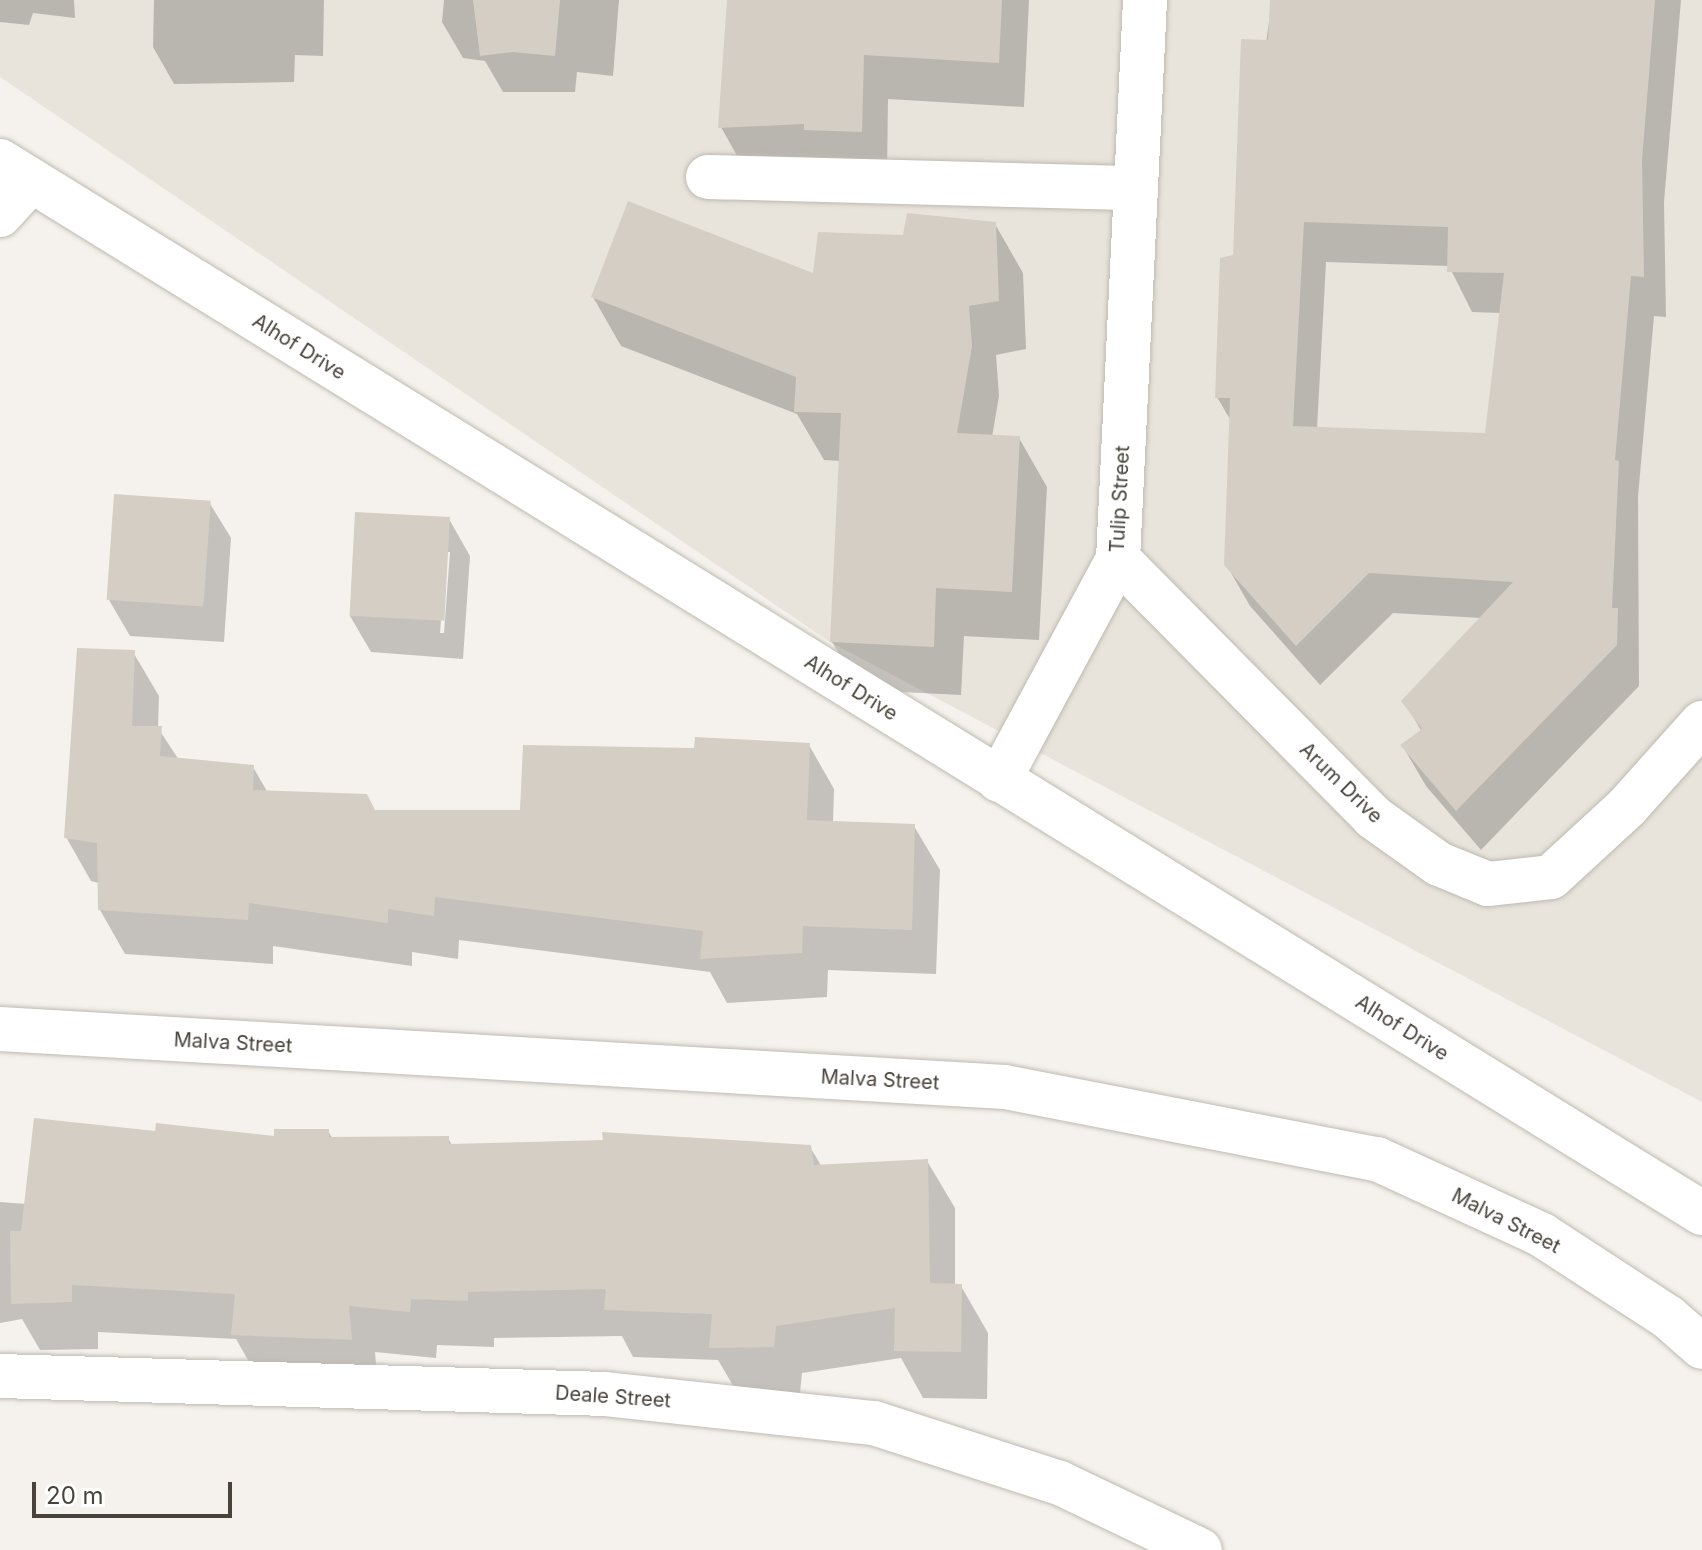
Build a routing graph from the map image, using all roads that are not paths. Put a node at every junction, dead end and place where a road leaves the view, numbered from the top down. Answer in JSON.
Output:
{"nodes":[{"id":1,"x":1145,"y":0,"type":"edge"},
{"id":2,"x":15,"y":171,"type":"edge"},
{"id":3,"x":708,"y":177,"type":"dead end"},
{"id":4,"x":1136,"y":188,"type":"junction"},
{"id":5,"x":0,"y":215,"type":"edge"},
{"id":6,"x":1118,"y":559,"type":"junction"},
{"id":7,"x":1702,"y":723,"type":"edge"},
{"id":8,"x":999,"y":780,"type":"junction"},
{"id":9,"x":0,"y":1029,"type":"edge"},
{"id":10,"x":1702,"y":1213,"type":"edge"},
{"id":11,"x":1702,"y":1347,"type":"edge"},
{"id":12,"x":0,"y":1376,"type":"edge"},
{"id":13,"x":1200,"y":1550,"type":"edge"}],
"edges":[{"from":1,"to":4,"type":"street","name":"Tulip Street"},
{"from":2,"to":5,"type":"street"},
{"from":2,"to":8,"type":"street","name":"Alhof Drive"},
{"from":3,"to":4,"type":"street"},
{"from":4,"to":6,"type":"street","name":"Tulip Street"},
{"from":6,"to":7,"type":"street","name":"Arum Drive"},
{"from":6,"to":8,"type":"street","name":"Tulip Street"},
{"from":8,"to":10,"type":"street","name":"Alhof Drive"},
{"from":9,"to":11,"type":"street","name":"Malva Street"},
{"from":12,"to":13,"type":"street","name":"Deale Street"}]}
